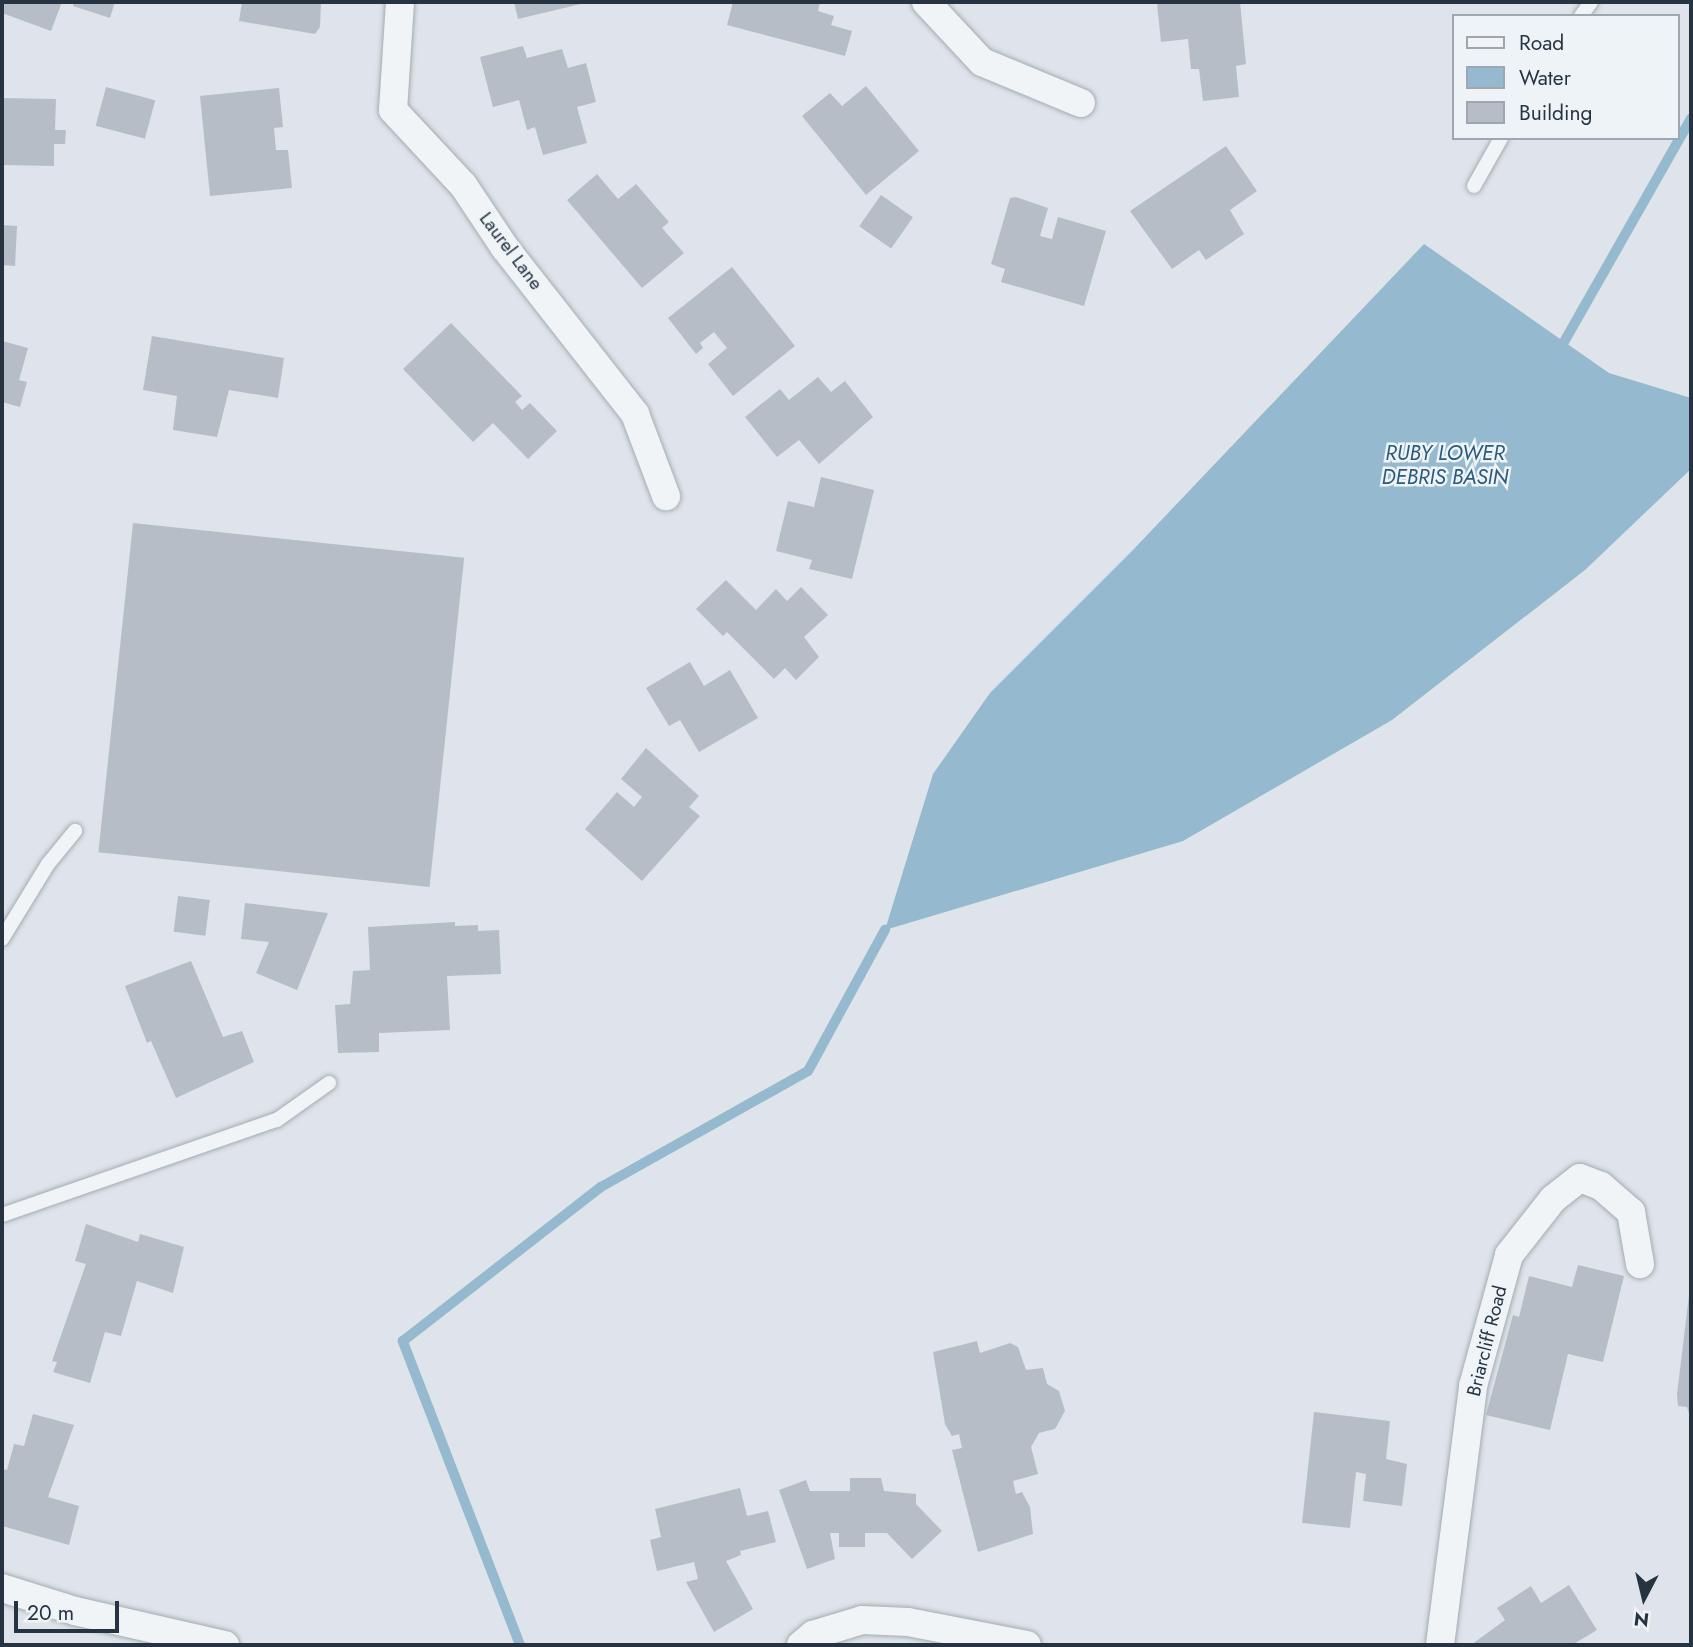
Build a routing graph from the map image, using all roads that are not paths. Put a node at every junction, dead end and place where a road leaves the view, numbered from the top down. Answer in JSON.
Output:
{"nodes":[{"id":1,"x":400,"y":2,"type":"edge"},
{"id":2,"x":926,"y":2,"type":"edge"},
{"id":3,"x":1081,"y":103,"type":"dead end"},
{"id":4,"x":1500,"y":140,"type":"edge"},
{"id":5,"x":1474,"y":186,"type":"dead end"},
{"id":6,"x":666,"y":496,"type":"dead end"},
{"id":7,"x":75,"y":831,"type":"dead end"},
{"id":8,"x":2,"y":939,"type":"edge"},
{"id":9,"x":329,"y":1083,"type":"dead end"},
{"id":10,"x":2,"y":1215,"type":"edge"},
{"id":11,"x":1640,"y":1264,"type":"dead end"},
{"id":12,"x":2,"y":1588,"type":"edge"},
{"id":13,"x":225,"y":1645,"type":"edge"},
{"id":14,"x":801,"y":1645,"type":"edge"},
{"id":15,"x":1027,"y":1645,"type":"edge"},
{"id":16,"x":1440,"y":1645,"type":"edge"}],
"edges":[{"from":1,"to":6,"type":"street","name":"Laurel Lane"},
{"from":2,"to":3,"type":"street"},
{"from":4,"to":5,"type":"lane"},
{"from":7,"to":8,"type":"lane"},
{"from":9,"to":10,"type":"lane"},
{"from":11,"to":16,"type":"street","name":"Briarcliff Road"},
{"from":12,"to":13,"type":"street"},
{"from":14,"to":15,"type":"street"}]}
